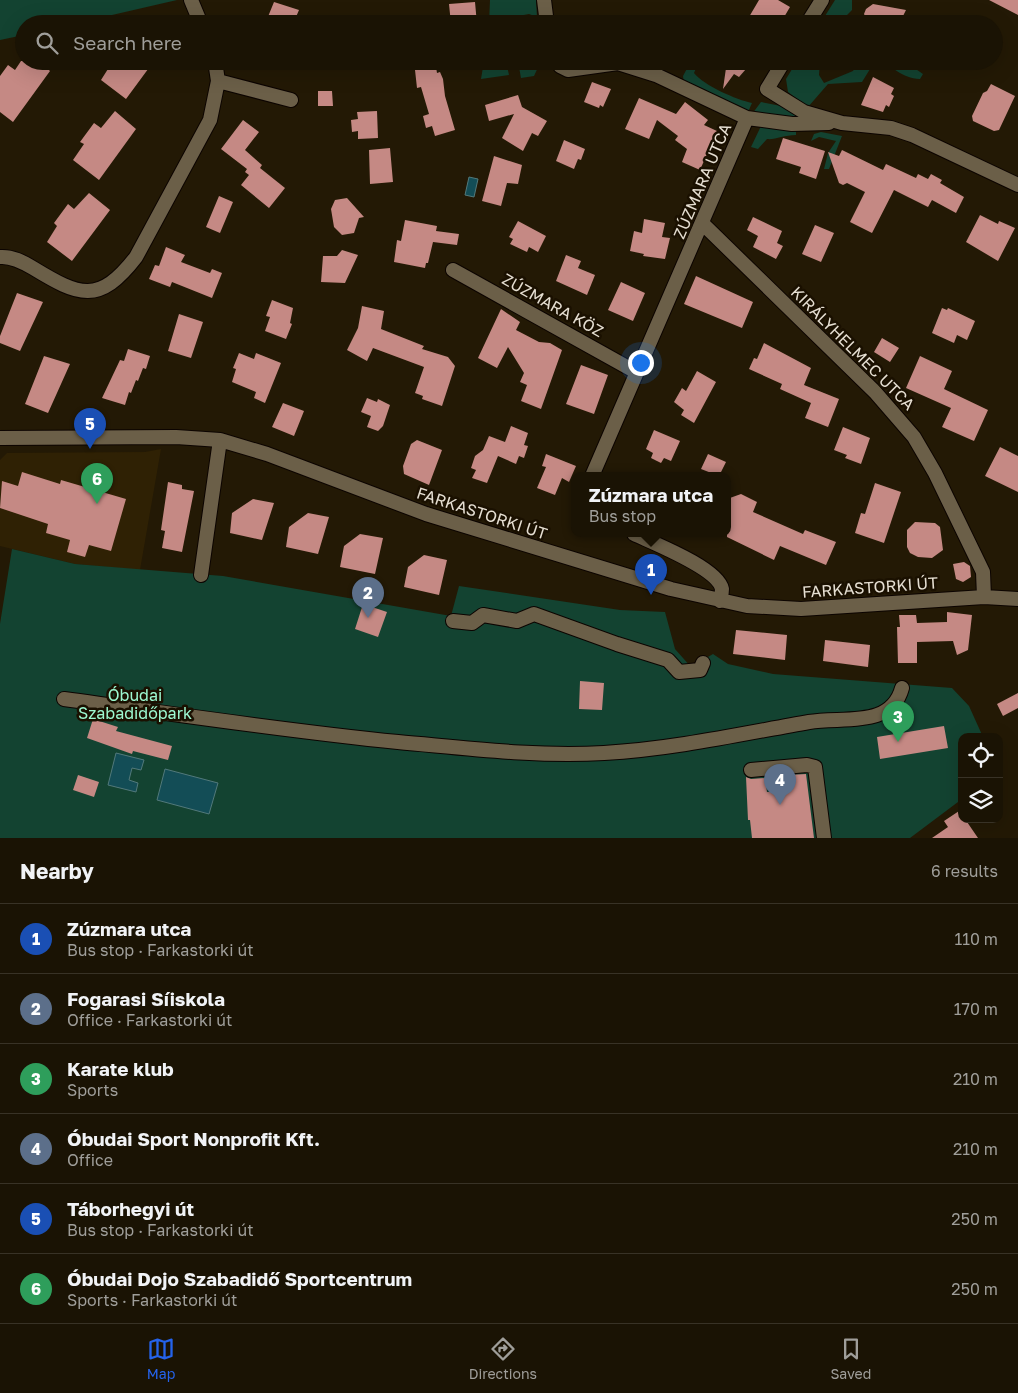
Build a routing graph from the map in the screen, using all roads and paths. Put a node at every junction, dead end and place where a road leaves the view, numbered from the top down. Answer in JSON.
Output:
{"nodes":[{"id":1,"x":192,"y":0,"type":"edge"},
{"id":2,"x":544,"y":0,"type":"edge"},
{"id":3,"x":822,"y":0,"type":"edge"},
{"id":4,"x":198,"y":15,"type":"edge"},
{"id":5,"x":546,"y":15,"type":"edge"},
{"id":6,"x":813,"y":15,"type":"edge"},
{"id":7,"x":216,"y":70,"type":"edge"},
{"id":8,"x":640,"y":70,"type":"edge"},
{"id":9,"x":779,"y":70,"type":"edge"},
{"id":10,"x":218,"y":81,"type":"junction"},
{"id":11,"x":291,"y":100,"type":"dead end"},
{"id":12,"x":748,"y":118,"type":"junction"},
{"id":13,"x":842,"y":123,"type":"junction"},
{"id":14,"x":1018,"y":185,"type":"edge"},
{"id":15,"x":703,"y":224,"type":"junction"},
{"id":16,"x":0,"y":256,"type":"edge"},
{"id":17,"x":453,"y":270,"type":"dead end"},
{"id":18,"x":636,"y":372,"type":"junction"},
{"id":19,"x":0,"y":438,"type":"edge"},
{"id":20,"x":220,"y":440,"type":"junction"},
{"id":21,"x":594,"y":472,"type":"edge"},
{"id":22,"x":640,"y":537,"type":"edge"},
{"id":23,"x":201,"y":574,"type":"dead end"},
{"id":24,"x":984,"y":597,"type":"junction"},
{"id":25,"x":1018,"y":599,"type":"edge"},
{"id":26,"x":720,"y":601,"type":"junction"},
{"id":27,"x":453,"y":621,"type":"dead end"},
{"id":28,"x":703,"y":663,"type":"dead end"},
{"id":29,"x":902,"y":688,"type":"dead end"},
{"id":30,"x":64,"y":699,"type":"dead end"},
{"id":31,"x":751,"y":770,"type":"dead end"},
{"id":32,"x":824,"y":838,"type":"edge"}],
"edges":[{"from":1,"to":4,"type":"street"},
{"from":2,"to":5,"type":"street"},
{"from":3,"to":6,"type":"street"},
{"from":7,"to":10,"type":"street"},
{"from":8,"to":12,"type":"street"},
{"from":9,"to":13,"type":"street"},
{"from":10,"to":11,"type":"street"},
{"from":10,"to":16,"type":"street"},
{"from":12,"to":13,"type":"street"},
{"from":12,"to":15,"type":"street","name":"ZÚZMARA UTCA"},
{"from":13,"to":14,"type":"street"},
{"from":15,"to":18,"type":"street","name":"ZÚZMARA UTCA"},
{"from":15,"to":24,"type":"street","name":"KIRÁLYHELMEC UTCA"},
{"from":17,"to":18,"type":"street","name":"ZÚZMARA KÖZ"},
{"from":18,"to":21,"type":"street","name":"ZÚZMARA UTCA"},
{"from":19,"to":20,"type":"street","name":"FARKASTORKI ÚT"},
{"from":20,"to":23,"type":"street"},
{"from":20,"to":26,"type":"street","name":"FARKASTORKI ÚT"},
{"from":22,"to":26,"type":"street"},
{"from":24,"to":25,"type":"street","name":"FARKASTORKI ÚT"},
{"from":24,"to":26,"type":"street","name":"FARKASTORKI ÚT"},
{"from":27,"to":28,"type":"street"},
{"from":29,"to":30,"type":"street"},
{"from":31,"to":32,"type":"street"}]}
